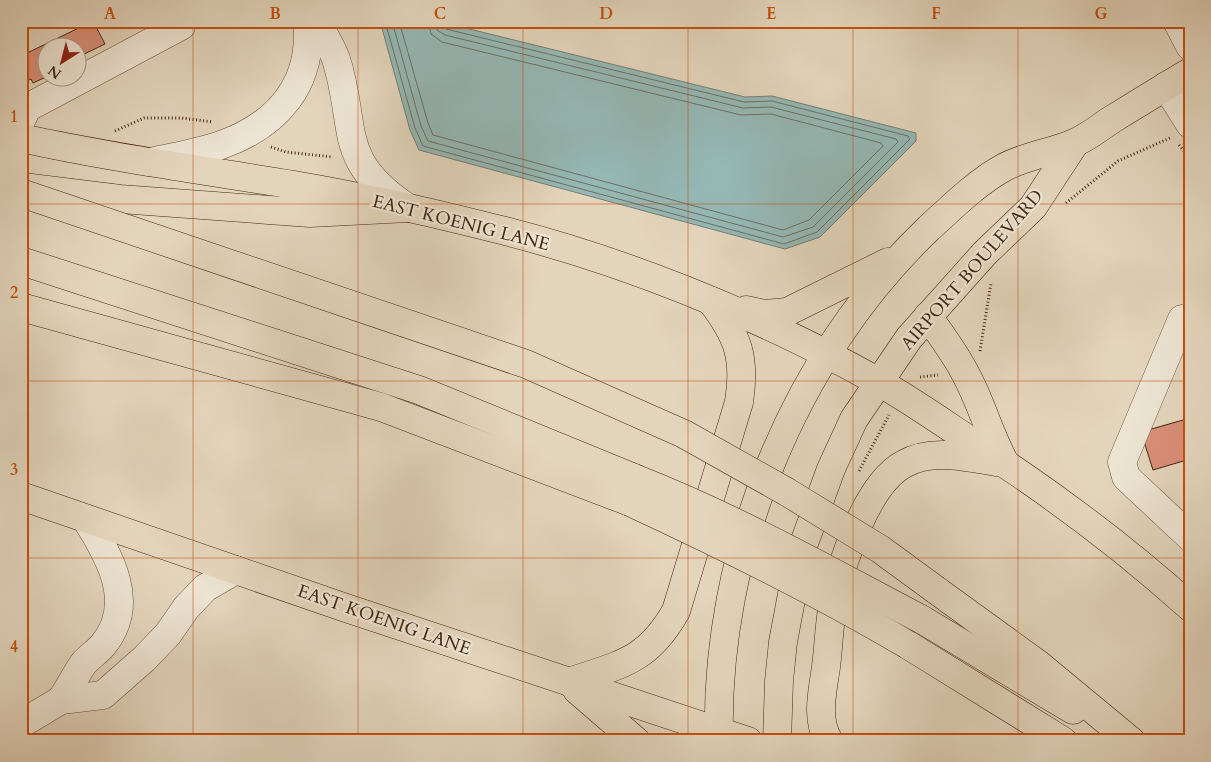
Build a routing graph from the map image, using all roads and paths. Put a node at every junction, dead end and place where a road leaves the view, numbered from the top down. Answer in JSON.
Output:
{"nodes":[{"id":1,"x":181,"y":21,"type":"edge"},
{"id":2,"x":307,"y":21,"type":"edge"},
{"id":3,"x":317,"y":21,"type":"edge"},
{"id":4,"x":1177,"y":21,"type":"edge"},
{"id":5,"x":1190,"y":46,"type":"edge"},
{"id":6,"x":1190,"y":72,"type":"edge"},
{"id":7,"x":1166,"y":86,"type":"junction"},
{"id":8,"x":23,"y":112,"type":"edge"},
{"id":9,"x":216,"y":123,"type":"dead end"},
{"id":10,"x":1183,"y":129,"type":"edge"},
{"id":11,"x":107,"y":134,"type":"dead end"},
{"id":12,"x":21,"y":138,"type":"edge"},
{"id":13,"x":1075,"y":143,"type":"junction"},
{"id":14,"x":269,"y":147,"type":"dead end"},
{"id":15,"x":341,"y":158,"type":"dead end"},
{"id":16,"x":148,"y":163,"type":"junction"},
{"id":17,"x":21,"y":187,"type":"edge"},
{"id":18,"x":21,"y":193,"type":"edge"},
{"id":19,"x":1065,"y":204,"type":"dead end"},
{"id":20,"x":408,"y":208,"type":"junction"},
{"id":21,"x":900,"y":256,"type":"junction"},
{"id":22,"x":21,"y":261,"type":"edge"},
{"id":23,"x":992,"y":275,"type":"dead end"},
{"id":24,"x":711,"y":301,"type":"junction"},
{"id":25,"x":21,"y":307,"type":"edge"},
{"id":26,"x":928,"y":316,"type":"junction"},
{"id":27,"x":1190,"y":329,"type":"edge"},
{"id":28,"x":827,"y":355,"type":"junction"},
{"id":29,"x":979,"y":356,"type":"dead end"},
{"id":30,"x":944,"y":374,"type":"dead end"},
{"id":31,"x":912,"y":378,"type":"dead end"},
{"id":32,"x":879,"y":382,"type":"junction"},
{"id":33,"x":1005,"y":463,"type":"junction"},
{"id":34,"x":632,"y":490,"type":"junction"},
{"id":35,"x":21,"y":496,"type":"edge"},
{"id":36,"x":86,"y":519,"type":"junction"},
{"id":37,"x":1190,"y":537,"type":"edge"},
{"id":38,"x":236,"y":570,"type":"junction"},
{"id":39,"x":1190,"y":607,"type":"edge"},
{"id":40,"x":569,"y":682,"type":"junction"},
{"id":41,"x":61,"y":700,"type":"junction"},
{"id":42,"x":21,"y":724,"type":"edge"},
{"id":43,"x":719,"y":736,"type":"edge"},
{"id":44,"x":636,"y":741,"type":"edge"},
{"id":45,"x":748,"y":741,"type":"edge"},
{"id":46,"x":778,"y":741,"type":"edge"},
{"id":47,"x":829,"y":741,"type":"edge"},
{"id":48,"x":1062,"y":741,"type":"edge"},
{"id":49,"x":1124,"y":741,"type":"edge"},
{"id":50,"x":1131,"y":741,"type":"edge"}],
"edges":[{"from":1,"to":8,"type":"street"},
{"from":2,"to":16,"type":"street"},
{"from":3,"to":20,"type":"street"},
{"from":4,"to":5,"type":"street"},
{"from":6,"to":7,"type":"main road","name":"AIRPORT BOULEVARD"},
{"from":7,"to":10,"type":"street"},
{"from":7,"to":13,"type":"main road","name":"AIRPORT BOULEVARD"},
{"from":9,"to":11,"type":"path"},
{"from":10,"to":19,"type":"path"},
{"from":12,"to":16,"type":"main road","name":"EAST KOENIG LANE"},
{"from":13,"to":21,"type":"main road","name":"AIRPORT BOULEVARD"},
{"from":13,"to":26,"type":"main road","name":"AIRPORT BOULEVARD"},
{"from":14,"to":15,"type":"path"},
{"from":16,"to":20,"type":"main road","name":"EAST KOENIG LANE"},
{"from":17,"to":20,"type":"main road"},
{"from":18,"to":50,"type":"main road","bridge":true},
{"from":20,"to":24,"type":"main road","name":"EAST KOENIG LANE"},
{"from":21,"to":24,"type":"main road"},
{"from":21,"to":28,"type":"main road","name":"AIRPORT BOULEVARD"},
{"from":22,"to":34,"type":"main road"},
{"from":23,"to":29,"type":"path"},
{"from":24,"to":28,"type":"main road","name":"EAST KOENIG LANE"},
{"from":24,"to":40,"type":"main road"},
{"from":25,"to":34,"type":"main road"},
{"from":26,"to":32,"type":"main road","name":"AIRPORT BOULEVARD"},
{"from":26,"to":33,"type":"main road"},
{"from":27,"to":37,"type":"street"},
{"from":28,"to":32,"type":"main road","name":"EAST KOENIG LANE"},
{"from":28,"to":43,"type":"main road","name":"AIRPORT BOULEVARD"},
{"from":30,"to":31,"type":"path"},
{"from":32,"to":33,"type":"main road","name":"EAST KOENIG LANE"},
{"from":32,"to":46,"type":"main road","name":"AIRPORT BOULEVARD"},
{"from":33,"to":39,"type":"main road","name":"EAST KOENIG LANE"},
{"from":33,"to":47,"type":"main road"},
{"from":34,"to":48,"type":"main road","bridge":true},
{"from":34,"to":49,"type":"main road","bridge":true},
{"from":35,"to":36,"type":"main road","name":"EAST KOENIG LANE"},
{"from":36,"to":38,"type":"main road","name":"EAST KOENIG LANE"},
{"from":36,"to":41,"type":"street"},
{"from":38,"to":40,"type":"main road","name":"EAST KOENIG LANE"},
{"from":38,"to":41,"type":"street"},
{"from":40,"to":43,"type":"main road","name":"EAST KOENIG LANE"},
{"from":40,"to":44,"type":"main road"},
{"from":41,"to":42,"type":"street"},
{"from":43,"to":45,"type":"main road","name":"EAST KOENIG LANE"}]}
